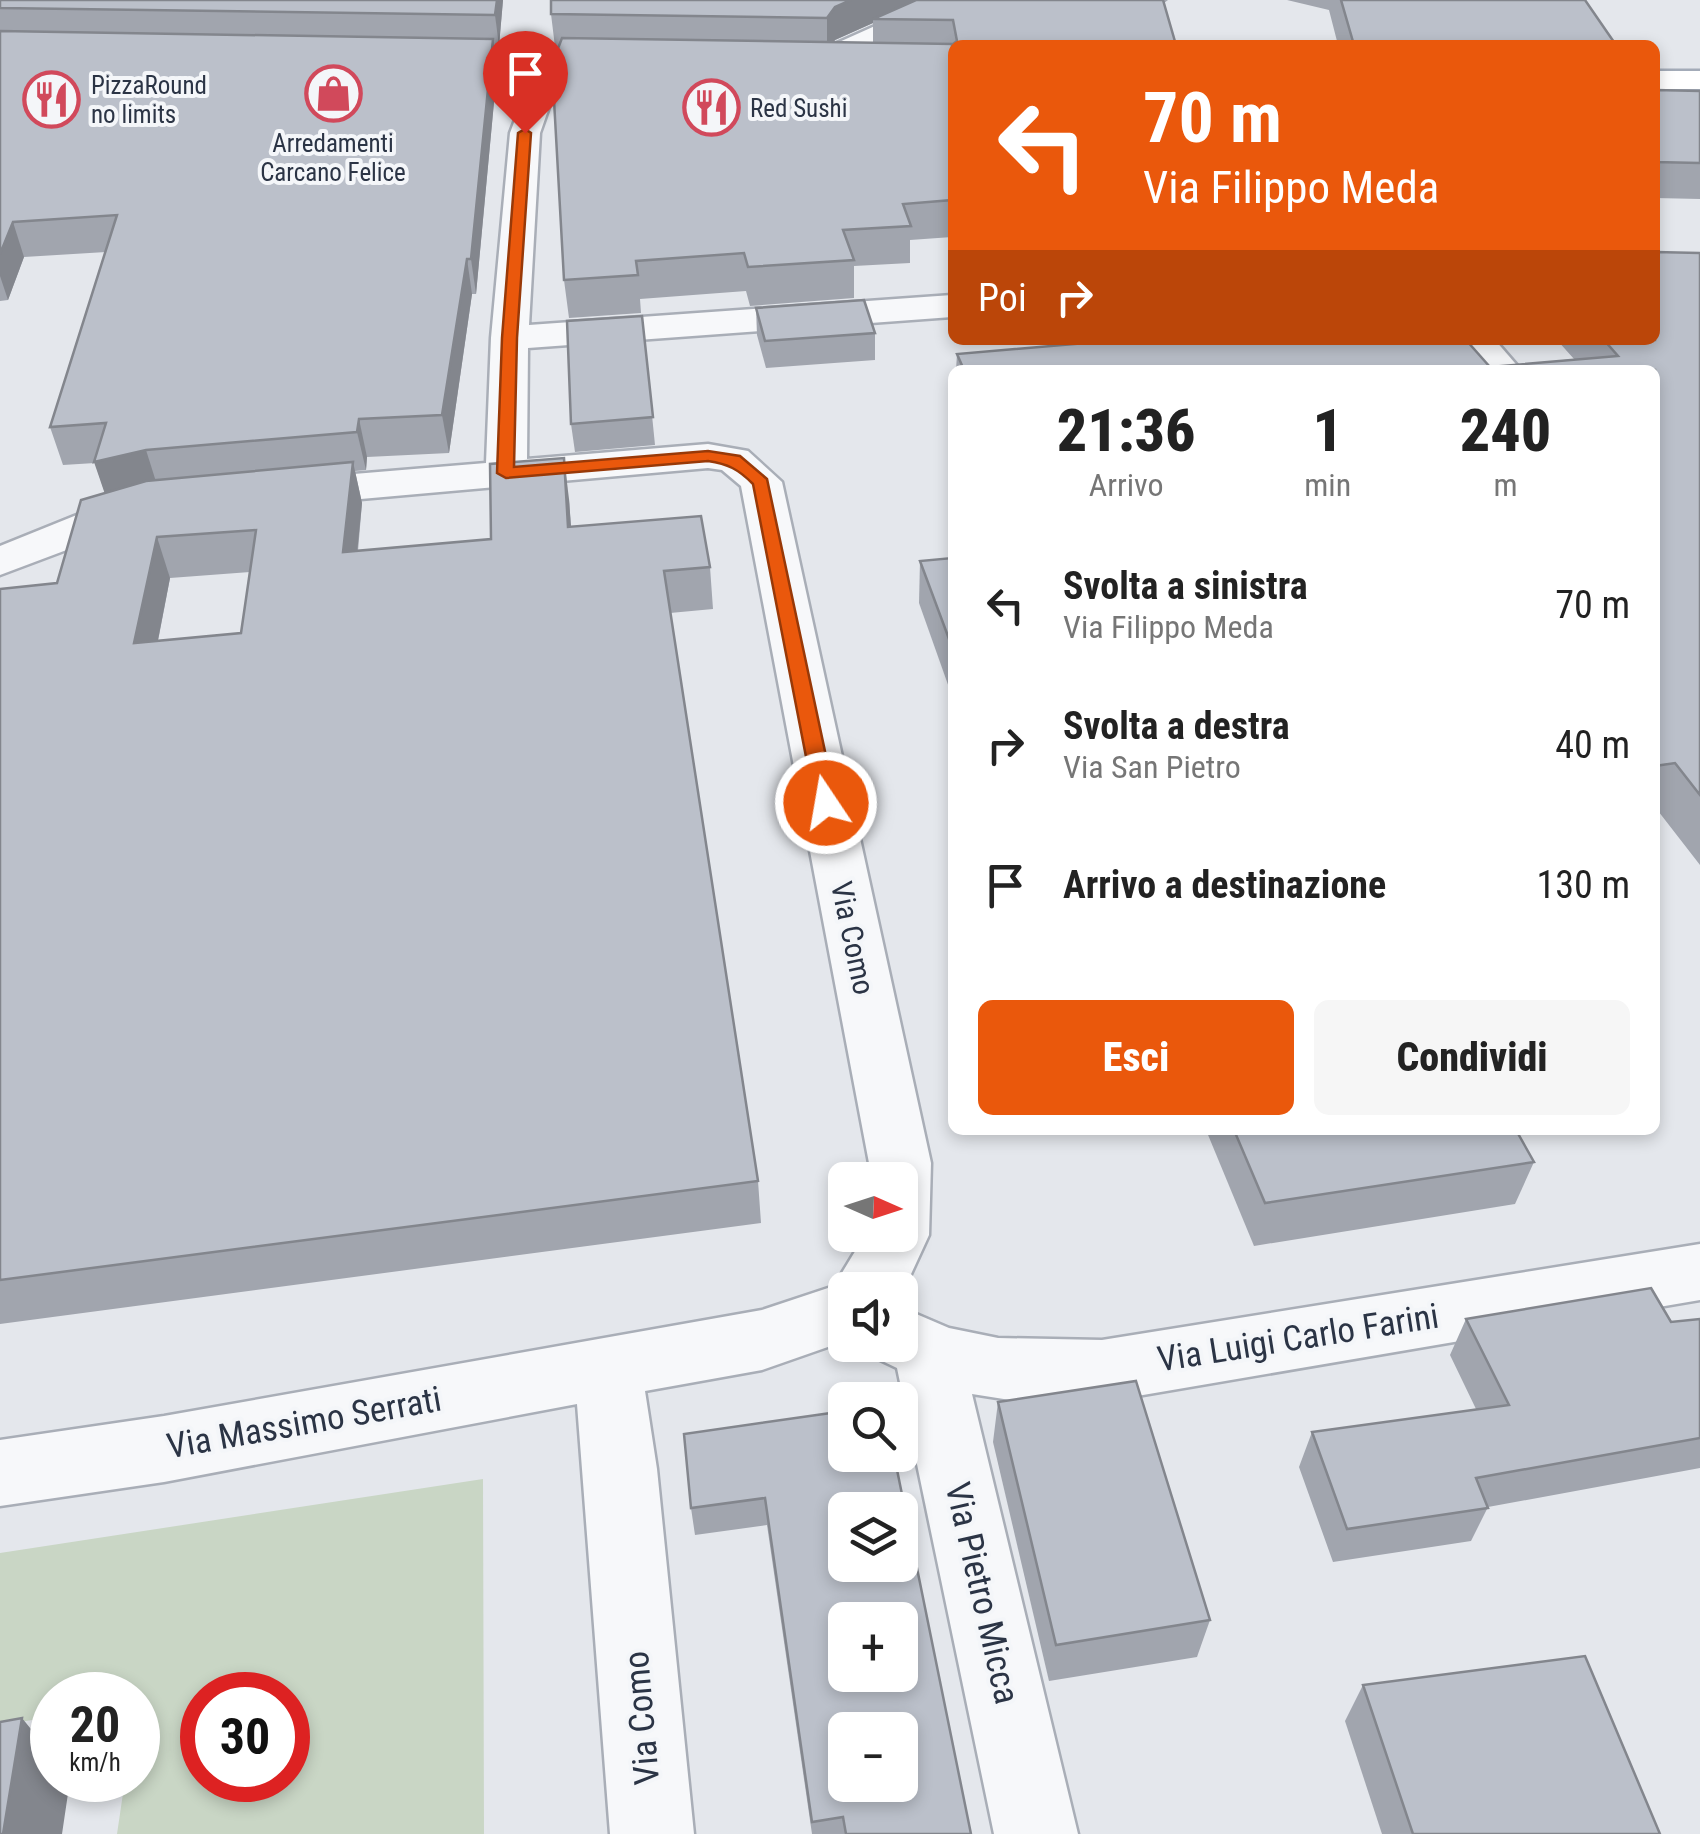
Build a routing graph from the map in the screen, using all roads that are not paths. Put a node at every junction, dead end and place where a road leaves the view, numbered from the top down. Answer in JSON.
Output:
{"nodes":[{"id":1,"x":954,"y":0,"type":"edge"},
{"id":2,"x":398,"y":56,"type":"edge"},
{"id":3,"x":552,"y":59,"type":"junction"},
{"id":4,"x":664,"y":61,"type":"edge"},
{"id":5,"x":823,"y":64,"type":"joint"},
{"id":6,"x":879,"y":65,"type":"edge"},
{"id":7,"x":1660,"y":80,"type":"edge"},
{"id":8,"x":1700,"y":80,"type":"edge"},
{"id":9,"x":948,"y":306,"type":"edge"},
{"id":10,"x":510,"y":338,"type":"junction"},
{"id":11,"x":1480,"y":345,"type":"edge"},
{"id":12,"x":1498,"y":365,"type":"edge"},
{"id":13,"x":506,"y":473,"type":"junction"},
{"id":14,"x":235,"y":498,"type":"edge"},
{"id":15,"x":178,"y":503,"type":"edge"},
{"id":16,"x":0,"y":562,"type":"edge"},
{"id":17,"x":900,"y":1162,"type":"edge"},
{"id":18,"x":1700,"y":1272,"type":"edge"},
{"id":19,"x":828,"y":1318,"type":"edge"},
{"id":20,"x":918,"y":1346,"type":"edge"},
{"id":21,"x":918,"y":1361,"type":"edge"},
{"id":22,"x":607,"y":1368,"type":"junction"},
{"id":23,"x":0,"y":1473,"type":"edge"},
{"id":24,"x":652,"y":1834,"type":"edge"},
{"id":25,"x":1036,"y":1834,"type":"edge"}],
"edges":[{"from":1,"to":5,"type":"street"},
{"from":2,"to":3,"type":"main road"},
{"from":3,"to":4,"type":"main road"},
{"from":3,"to":10,"type":"street"},
{"from":5,"to":6,"type":"main road"},
{"from":7,"to":8,"type":"main road"},
{"from":9,"to":10,"type":"street"},
{"from":10,"to":13,"type":"street"},
{"from":11,"to":12,"type":"street"},
{"from":13,"to":14,"type":"street"},
{"from":13,"to":17,"type":"street","name":"Via Como"},
{"from":15,"to":16,"type":"street"},
{"from":18,"to":20,"type":"street","name":"Via Luigi Carlo Farini"},
{"from":19,"to":22,"type":"street"},
{"from":21,"to":25,"type":"street","name":"Via Pietro Micca"},
{"from":22,"to":23,"type":"street","name":"Via Massimo Serrati"},
{"from":22,"to":24,"type":"street","name":"Via Como"}]}
